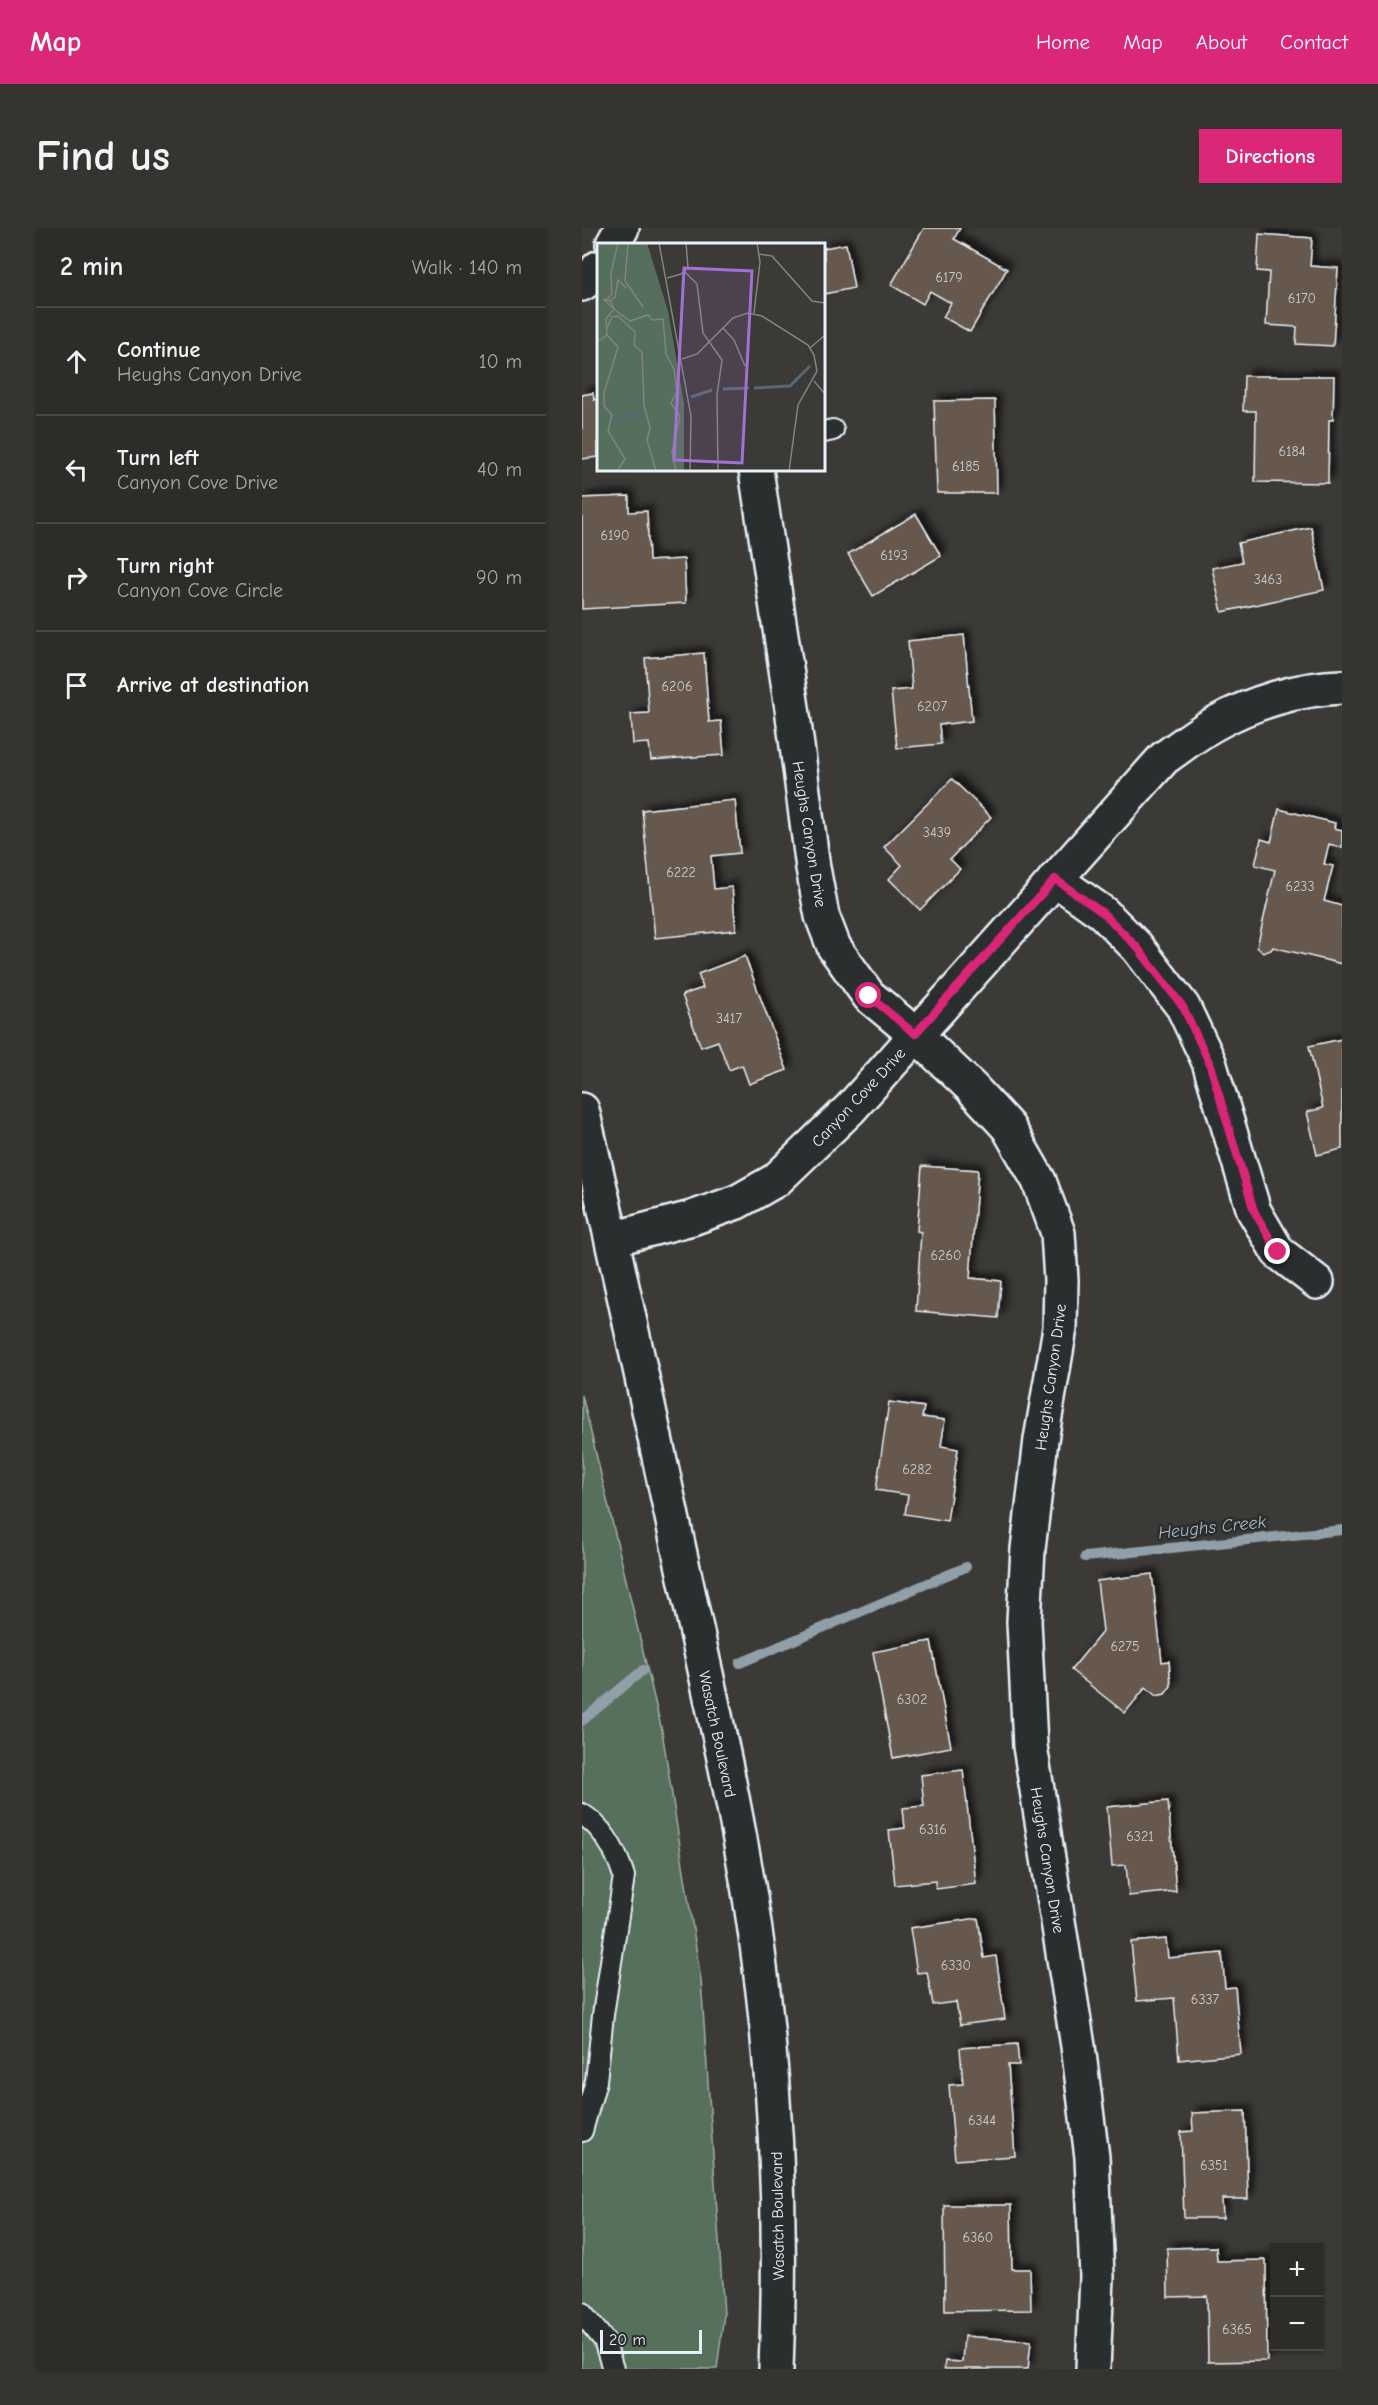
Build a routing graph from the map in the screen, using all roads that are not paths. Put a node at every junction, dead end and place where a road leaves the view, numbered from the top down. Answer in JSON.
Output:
{"nodes":[{"id":1,"x":622,"y":228,"type":"edge"},
{"id":2,"x":614,"y":243,"type":"edge"},
{"id":3,"x":756,"y":471,"type":"edge"},
{"id":4,"x":1342,"y":687,"type":"edge"},
{"id":5,"x":1055,"y":879,"type":"junction"},
{"id":6,"x":915,"y":1034,"type":"junction"},
{"id":7,"x":582,"y":1110,"type":"edge"},
{"id":8,"x":612,"y":1239,"type":"junction"},
{"id":9,"x":1317,"y":1282,"type":"dead end"},
{"id":10,"x":582,"y":1814,"type":"edge"},
{"id":11,"x":582,"y":2131,"type":"edge"},
{"id":12,"x":582,"y":2313,"type":"edge"},
{"id":13,"x":613,"y":2369,"type":"edge"},
{"id":14,"x":776,"y":2369,"type":"edge"},
{"id":15,"x":1093,"y":2369,"type":"edge"}],
"edges":[{"from":1,"to":2,"type":"street"},
{"from":3,"to":6,"type":"street","name":"Heughs Canyon Drive"},
{"from":4,"to":5,"type":"street","name":"Canyon Cove Drive"},
{"from":5,"to":6,"type":"street","name":"Canyon Cove Drive"},
{"from":5,"to":9,"type":"street"},
{"from":6,"to":8,"type":"street","name":"Canyon Cove Drive"},
{"from":6,"to":15,"type":"street","name":"Heughs Canyon Drive"},
{"from":7,"to":8,"type":"street","name":"Wasatch Boulevard"},
{"from":8,"to":14,"type":"street","name":"Wasatch Boulevard"},
{"from":10,"to":11,"type":"lane"},
{"from":12,"to":13,"type":"lane"}]}
